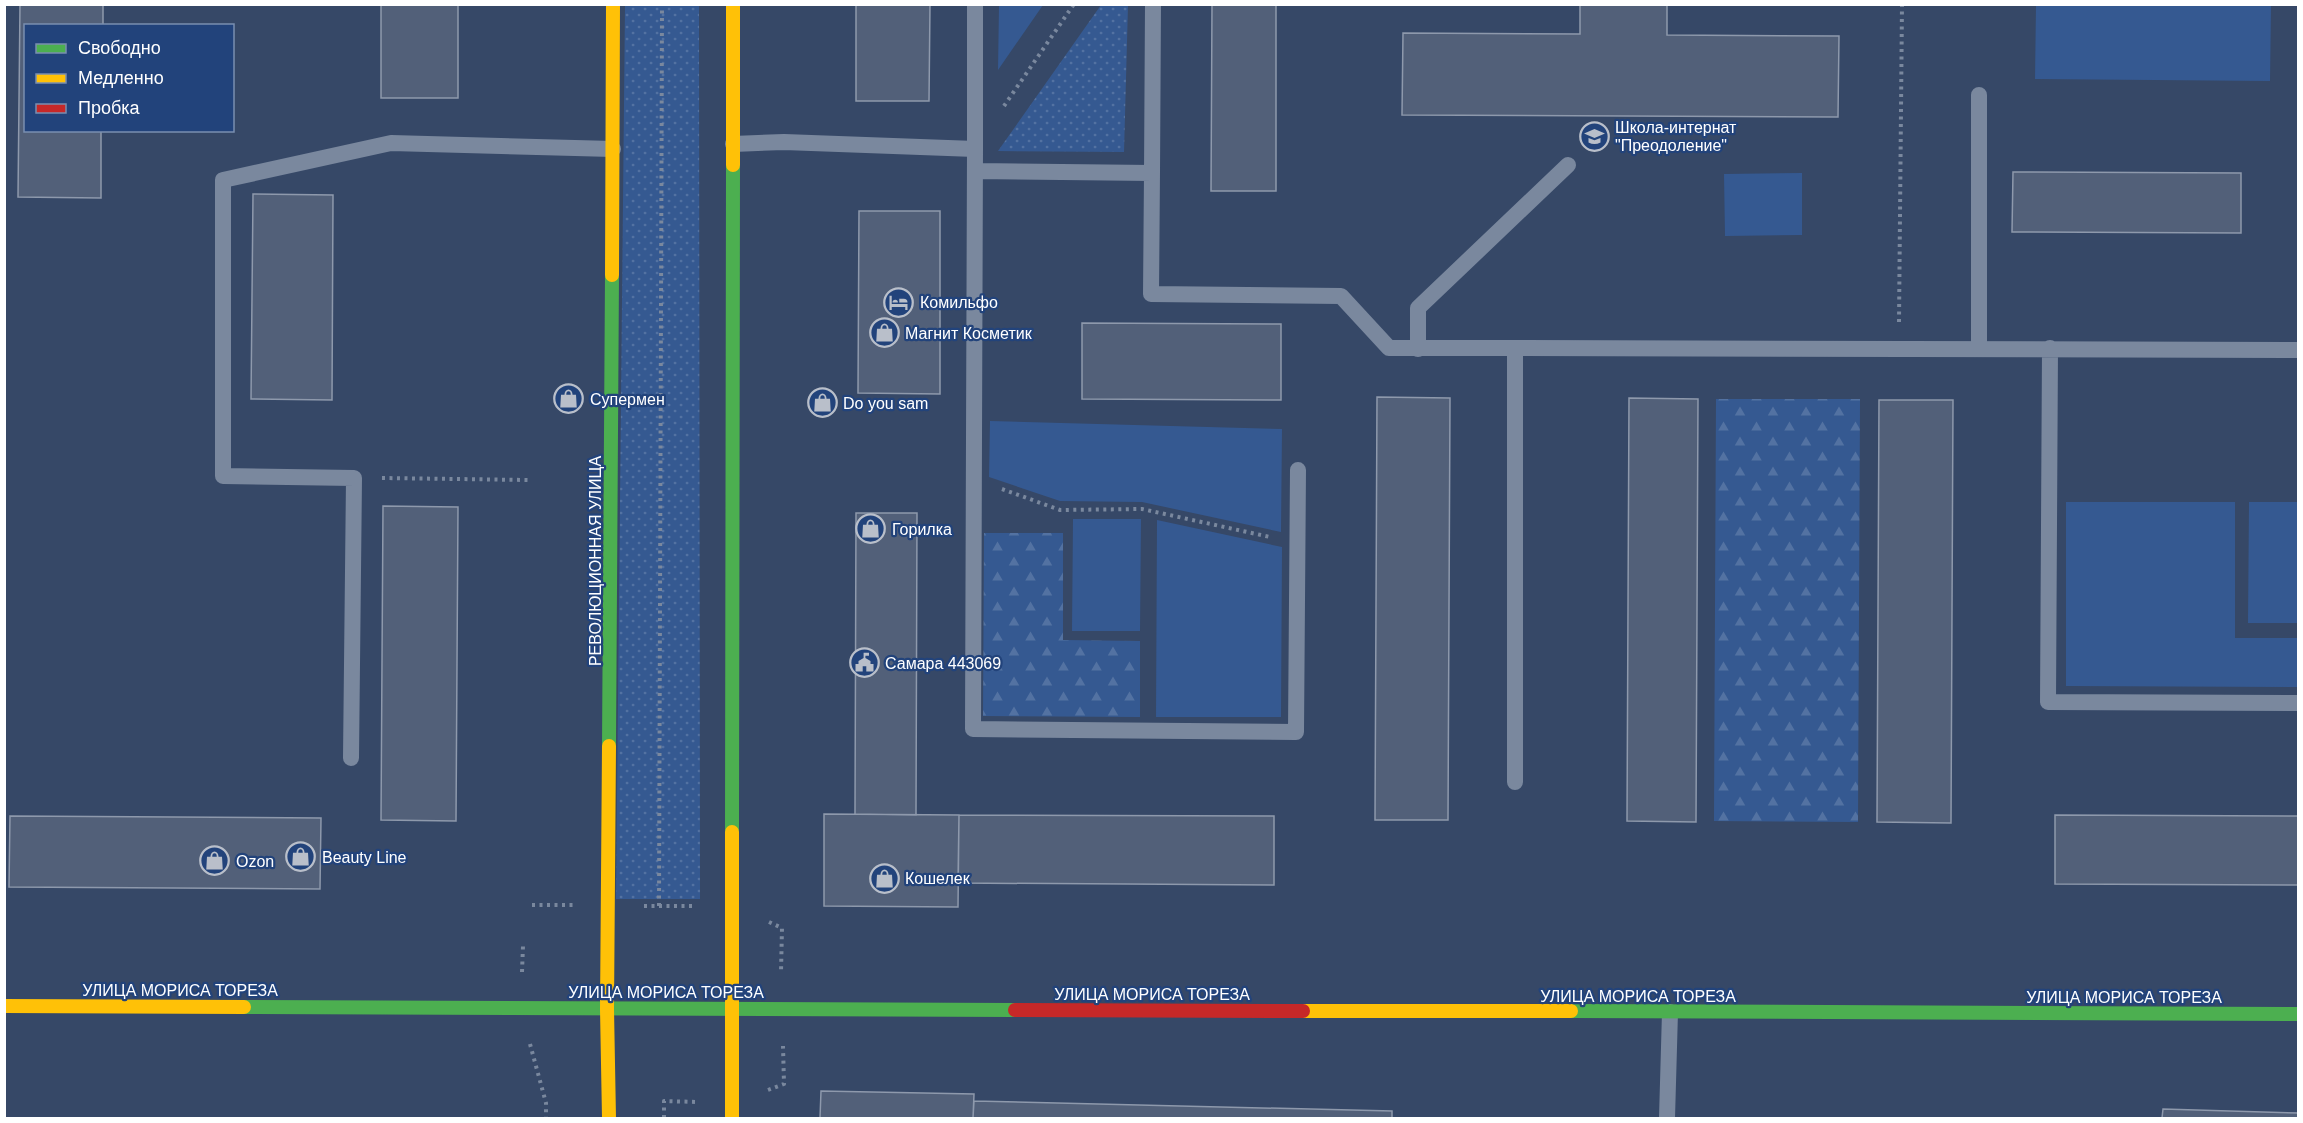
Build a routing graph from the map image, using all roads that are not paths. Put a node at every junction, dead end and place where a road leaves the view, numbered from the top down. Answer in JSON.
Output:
{"nodes":[{"id":1,"x":613,"y":4,"type":"edge"},
{"id":2,"x":733,"y":4,"type":"edge"},
{"id":3,"x":975,"y":4,"type":"edge"},
{"id":4,"x":1153,"y":4,"type":"edge"},
{"id":5,"x":1979,"y":95,"type":"dead end"},
{"id":6,"x":733,"y":144,"type":"junction"},
{"id":7,"x":613,"y":149,"type":"junction"},
{"id":8,"x":975,"y":149,"type":"junction"},
{"id":9,"x":1568,"y":165,"type":"dead end"},
{"id":10,"x":975,"y":171,"type":"junction"},
{"id":11,"x":1152,"y":173,"type":"junction"},
{"id":12,"x":1515,"y":348,"type":"junction"},
{"id":13,"x":1979,"y":348,"type":"junction"},
{"id":14,"x":2050,"y":348,"type":"junction"},
{"id":15,"x":1418,"y":349,"type":"junction"},
{"id":16,"x":2298,"y":350,"type":"edge"},
{"id":17,"x":1298,"y":470,"type":"dead end"},
{"id":18,"x":2298,"y":703,"type":"edge"},
{"id":19,"x":351,"y":758,"type":"dead end"},
{"id":20,"x":1515,"y":782,"type":"dead end"},
{"id":21,"x":4,"y":1006,"type":"edge"},
{"id":22,"x":607,"y":1009,"type":"junction"},
{"id":23,"x":732,"y":1009,"type":"junction"},
{"id":24,"x":1670,"y":1012,"type":"junction"},
{"id":25,"x":2298,"y":1014,"type":"edge"},
{"id":26,"x":609,"y":1119,"type":"edge"},
{"id":27,"x":732,"y":1119,"type":"edge"},
{"id":28,"x":1667,"y":1119,"type":"edge"}],
"edges":[{"from":1,"to":7,"type":"main road","name":"РЕВОЛЮЦИОННАЯ УЛИЦА"},
{"from":2,"to":6,"type":"main road"},
{"from":3,"to":8,"type":"lane"},
{"from":4,"to":11,"type":"lane"},
{"from":5,"to":13,"type":"lane"},
{"from":6,"to":8,"type":"lane"},
{"from":6,"to":23,"type":"main road"},
{"from":7,"to":19,"type":"lane"},
{"from":7,"to":22,"type":"main road","name":"РЕВОЛЮЦИОННАЯ УЛИЦА"},
{"from":8,"to":10,"type":"lane"},
{"from":9,"to":15,"type":"lane"},
{"from":10,"to":11,"type":"lane"},
{"from":10,"to":17,"type":"lane"},
{"from":11,"to":15,"type":"lane"},
{"from":12,"to":13,"type":"lane"},
{"from":12,"to":15,"type":"lane"},
{"from":12,"to":20,"type":"lane"},
{"from":13,"to":14,"type":"lane"},
{"from":14,"to":16,"type":"lane"},
{"from":14,"to":18,"type":"lane"},
{"from":21,"to":22,"type":"main road","name":"УЛИЦА МОРИСА ТОРЕЗА"},
{"from":22,"to":23,"type":"main road","name":"УЛИЦА МОРИСА ТОРЕЗА"},
{"from":22,"to":26,"type":"main road","name":"РЕВОЛЮЦИОННАЯ УЛИЦА"},
{"from":23,"to":24,"type":"main road","name":"УЛИЦА МОРИСА ТОРЕЗА"},
{"from":23,"to":27,"type":"main road"},
{"from":24,"to":25,"type":"main road","name":"УЛИЦА МОРИСА ТОРЕЗА"},
{"from":24,"to":28,"type":"lane"}]}
